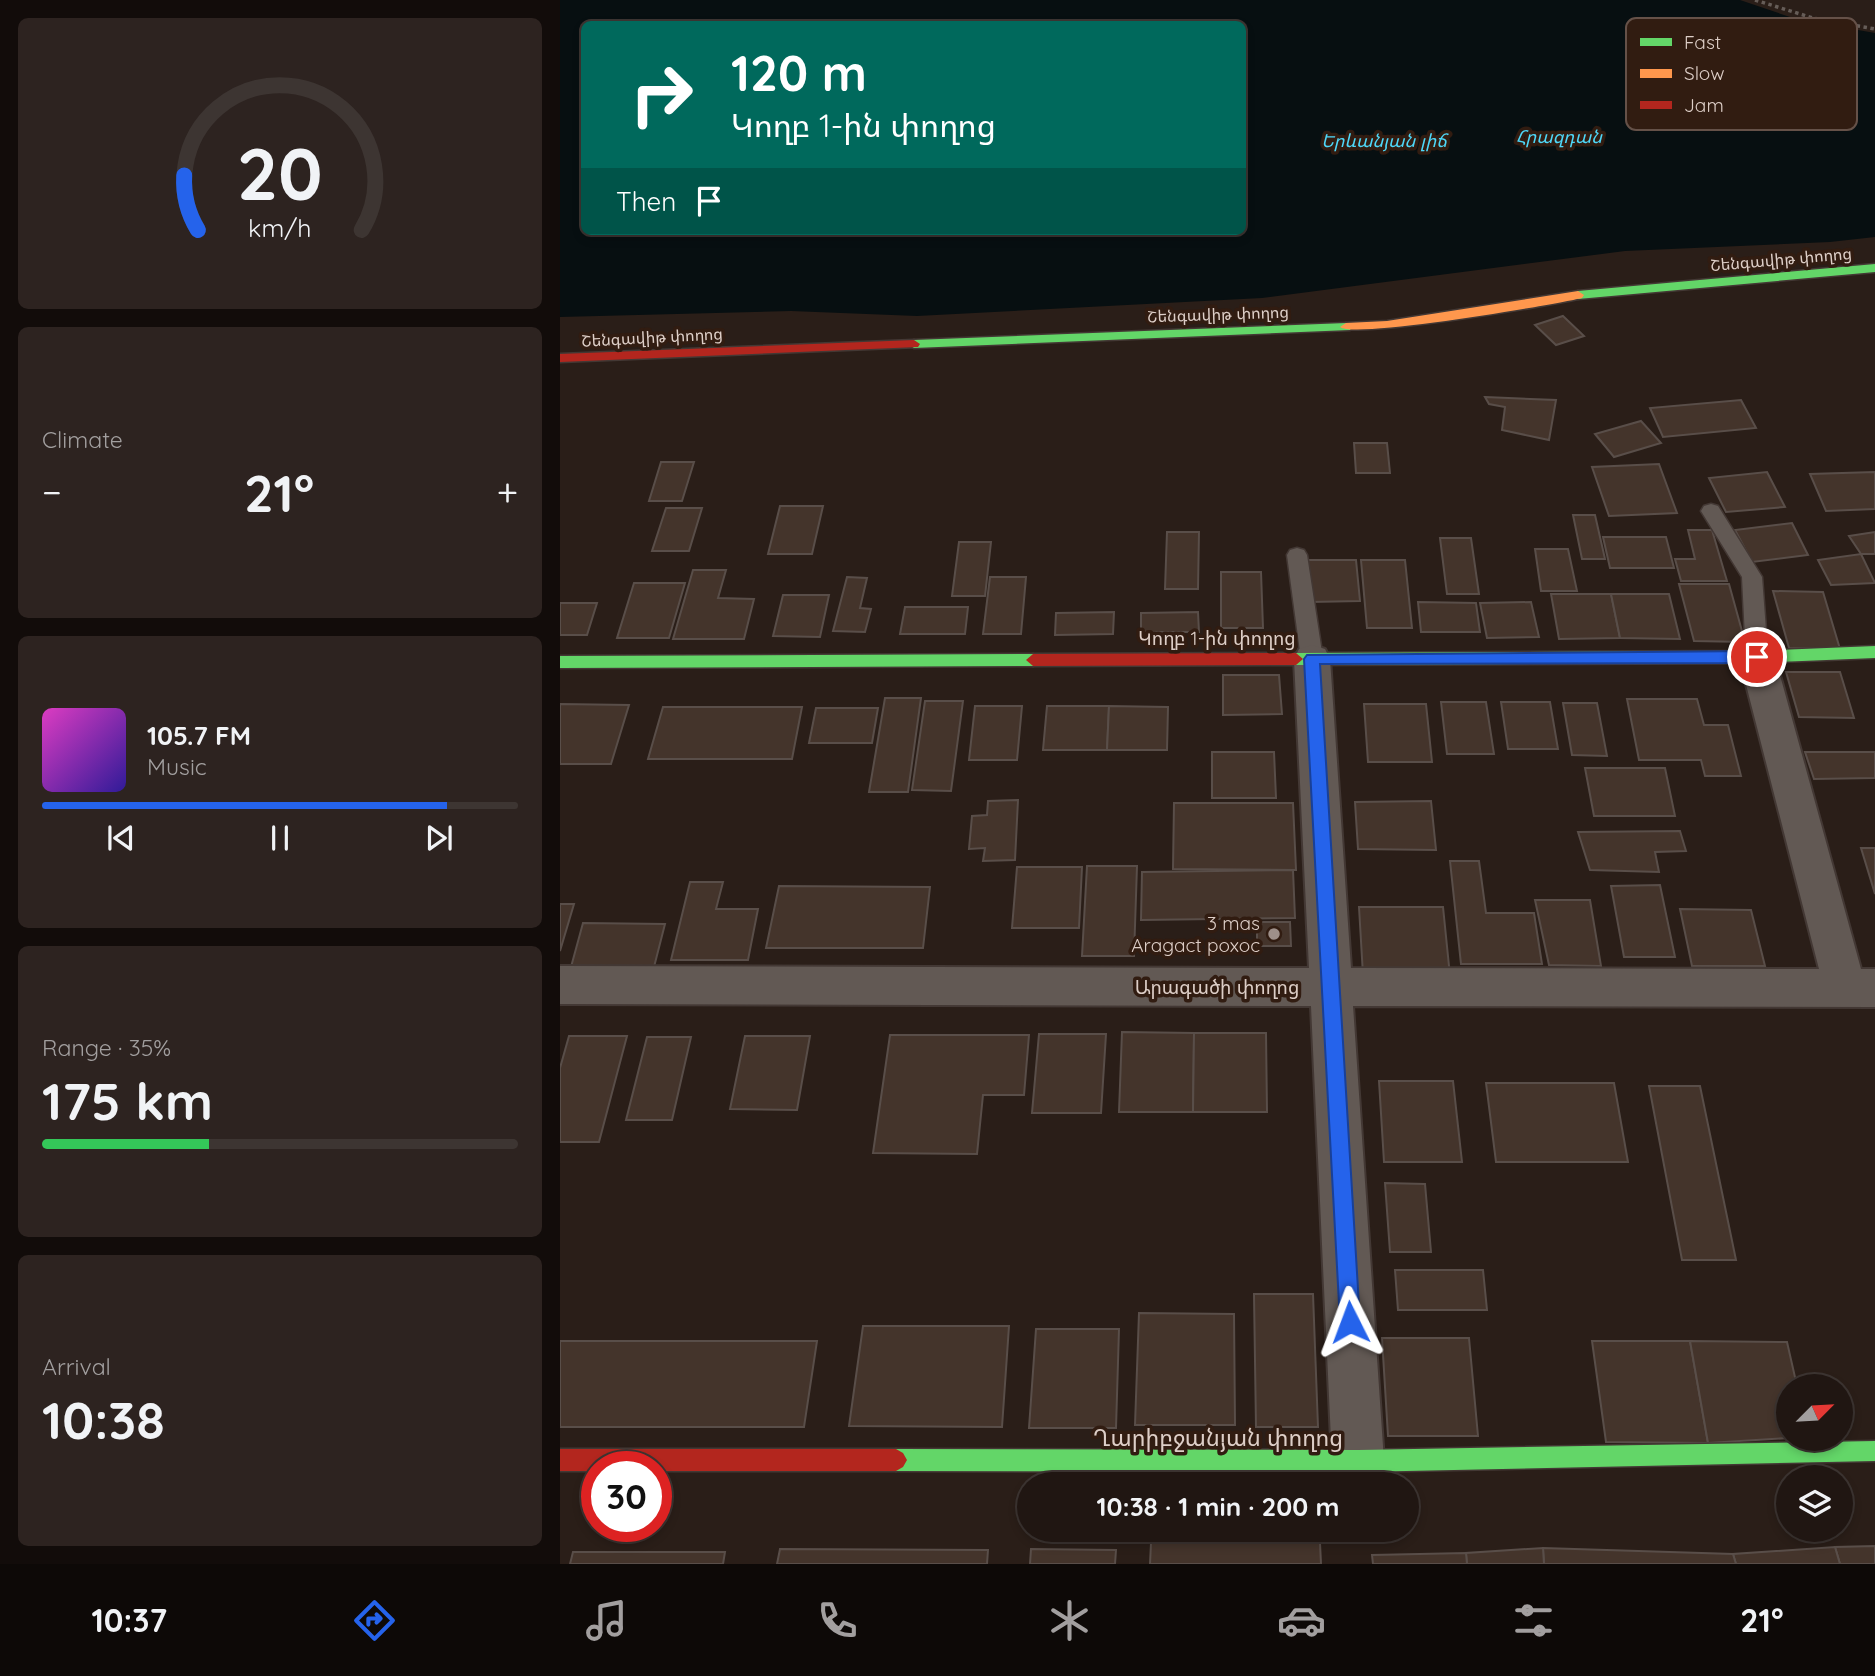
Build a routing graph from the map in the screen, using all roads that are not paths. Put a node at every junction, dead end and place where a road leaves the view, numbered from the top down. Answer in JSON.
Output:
{"nodes":[{"id":1,"x":1875,"y":268,"type":"edge"},
{"id":2,"x":560,"y":358,"type":"edge"},
{"id":3,"x":1711,"y":511,"type":"dead end"},
{"id":4,"x":1297,"y":555,"type":"dead end"},
{"id":5,"x":1875,"y":652,"type":"edge"},
{"id":6,"x":1757,"y":657,"type":"junction"},
{"id":7,"x":1312,"y":659,"type":"junction"},
{"id":8,"x":560,"y":662,"type":"edge"},
{"id":9,"x":560,"y":985,"type":"edge"},
{"id":10,"x":1331,"y":987,"type":"junction"},
{"id":11,"x":1860,"y":988,"type":"edge"},
{"id":12,"x":1875,"y":1451,"type":"edge"},
{"id":13,"x":560,"y":1460,"type":"edge"},
{"id":14,"x":1358,"y":1461,"type":"junction"}],
"edges":[{"from":1,"to":2,"type":"street","name":"Շենգավիթ փողոց"},
{"from":3,"to":6,"type":"lane"},
{"from":4,"to":7,"type":"lane"},
{"from":5,"to":6,"type":"street","name":"Կողբ 1-ին փողոց"},
{"from":6,"to":7,"type":"street","name":"Կողբ 1-ին փողոց"},
{"from":6,"to":11,"type":"street"},
{"from":7,"to":8,"type":"street","name":"Կողբ 1-ին փողոց"},
{"from":7,"to":10,"type":"street"},
{"from":9,"to":10,"type":"street","name":"Արագածի փողոց"},
{"from":10,"to":11,"type":"street","name":"Արագածի փողոց"},
{"from":10,"to":14,"type":"street"},
{"from":12,"to":14,"type":"street","name":"Ղարիբջանյան փողոց"},
{"from":13,"to":14,"type":"street","name":"Ղարիբջանյան փողոց"}]}
